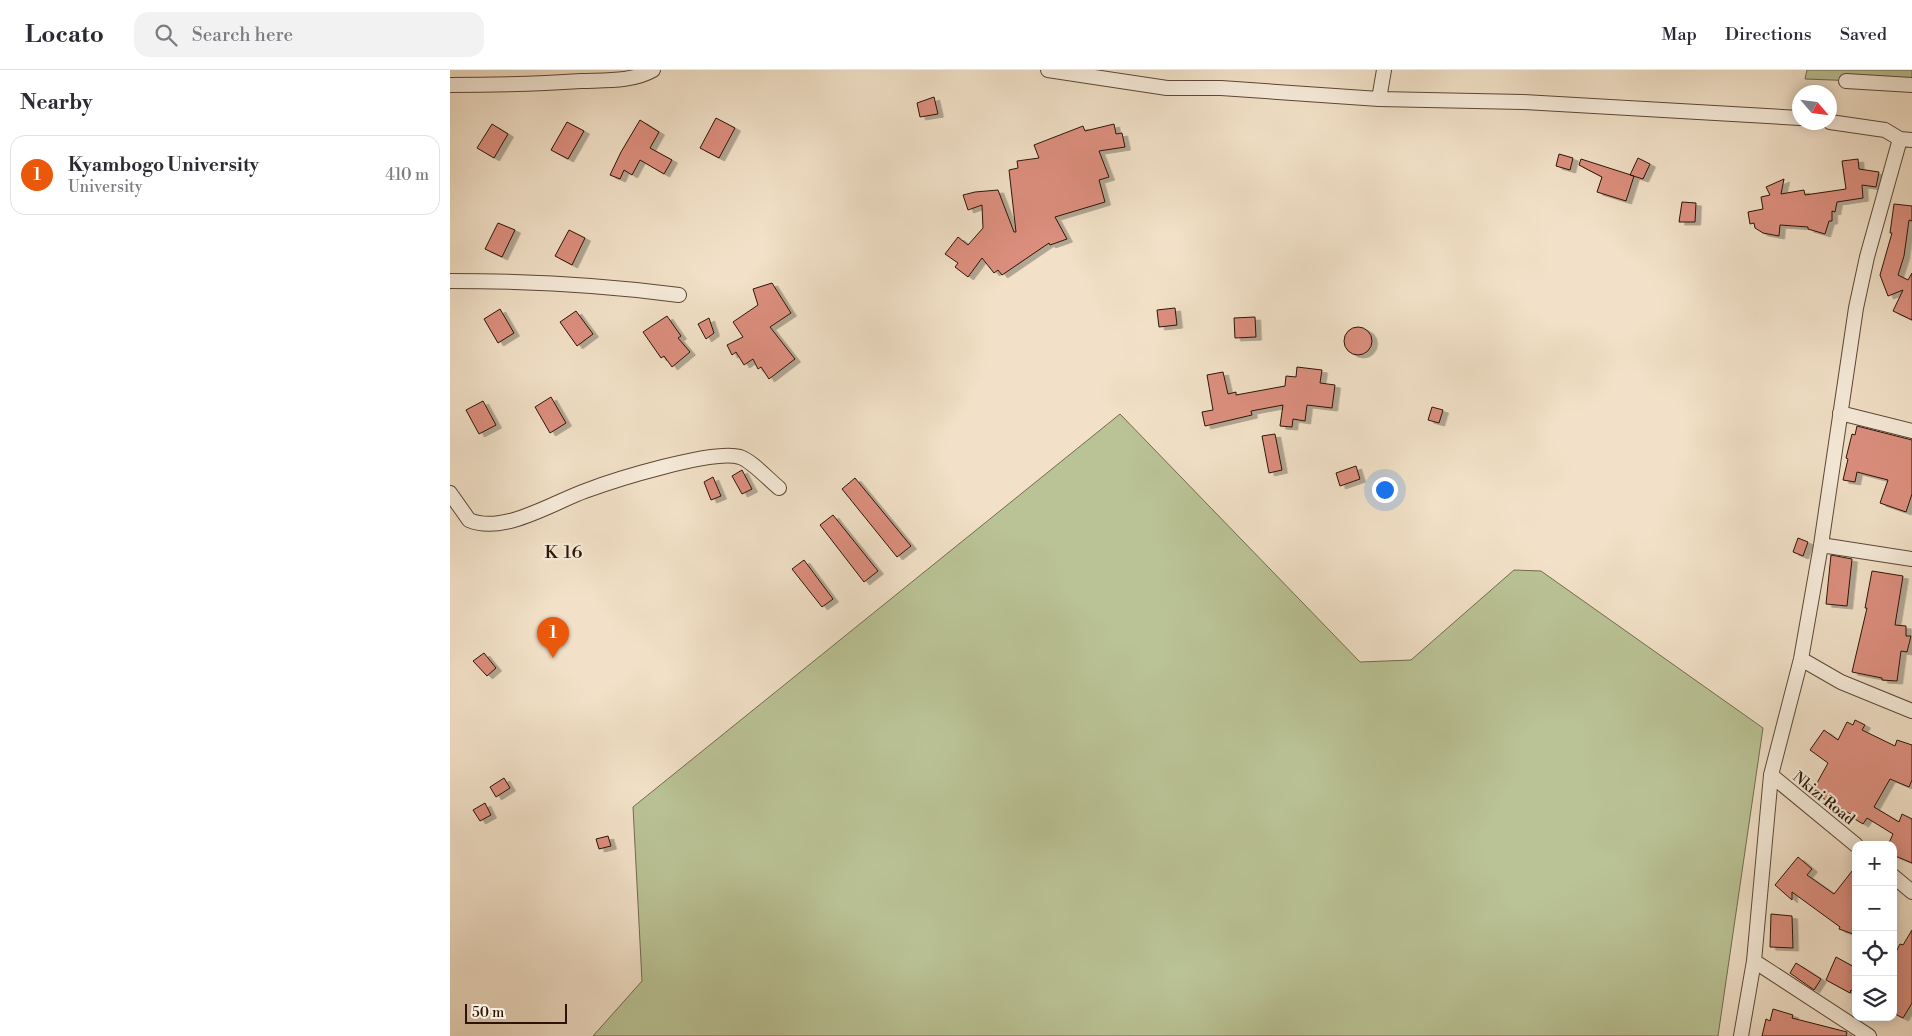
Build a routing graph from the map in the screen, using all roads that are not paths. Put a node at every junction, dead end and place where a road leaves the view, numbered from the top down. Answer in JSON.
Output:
{"nodes":[{"id":1,"x":653,"y":70,"type":"edge"},
{"id":2,"x":1048,"y":70,"type":"edge"},
{"id":3,"x":1384,"y":70,"type":"edge"},
{"id":4,"x":1846,"y":81,"type":"dead end"},
{"id":5,"x":450,"y":85,"type":"edge"},
{"id":6,"x":1912,"y":86,"type":"edge"},
{"id":7,"x":1379,"y":99,"type":"junction"},
{"id":8,"x":1792,"y":118,"type":"edge"},
{"id":9,"x":1837,"y":123,"type":"edge"},
{"id":10,"x":1906,"y":140,"type":"edge"},
{"id":11,"x":450,"y":280,"type":"edge"},
{"id":12,"x":679,"y":295,"type":"dead end"},
{"id":13,"x":1840,"y":413,"type":"junction"},
{"id":14,"x":1912,"y":431,"type":"edge"},
{"id":15,"x":778,"y":488,"type":"dead end"},
{"id":16,"x":450,"y":493,"type":"edge"},
{"id":17,"x":1820,"y":545,"type":"junction"},
{"id":18,"x":1912,"y":559,"type":"edge"},
{"id":19,"x":1801,"y":659,"type":"junction"},
{"id":20,"x":1912,"y":712,"type":"edge"},
{"id":21,"x":1771,"y":775,"type":"junction"},
{"id":22,"x":1852,"y":842,"type":"edge"},
{"id":23,"x":1897,"y":879,"type":"edge"},
{"id":24,"x":1912,"y":892,"type":"edge"},
{"id":25,"x":1754,"y":961,"type":"junction"},
{"id":26,"x":1741,"y":1036,"type":"edge"},
{"id":27,"x":1869,"y":1036,"type":"edge"}],
"edges":[{"from":1,"to":5,"type":"street"},
{"from":2,"to":7,"type":"street"},
{"from":3,"to":7,"type":"street"},
{"from":4,"to":6,"type":"street"},
{"from":7,"to":8,"type":"street"},
{"from":9,"to":10,"type":"street"},
{"from":10,"to":13,"type":"street"},
{"from":11,"to":12,"type":"street"},
{"from":13,"to":14,"type":"street"},
{"from":13,"to":17,"type":"street"},
{"from":15,"to":16,"type":"street"},
{"from":17,"to":18,"type":"street"},
{"from":17,"to":19,"type":"street"},
{"from":19,"to":20,"type":"street"},
{"from":19,"to":21,"type":"street"},
{"from":21,"to":22,"type":"street","name":"Nkizi Road"},
{"from":21,"to":25,"type":"street"},
{"from":23,"to":24,"type":"street"},
{"from":25,"to":26,"type":"street"},
{"from":25,"to":27,"type":"street"}]}
